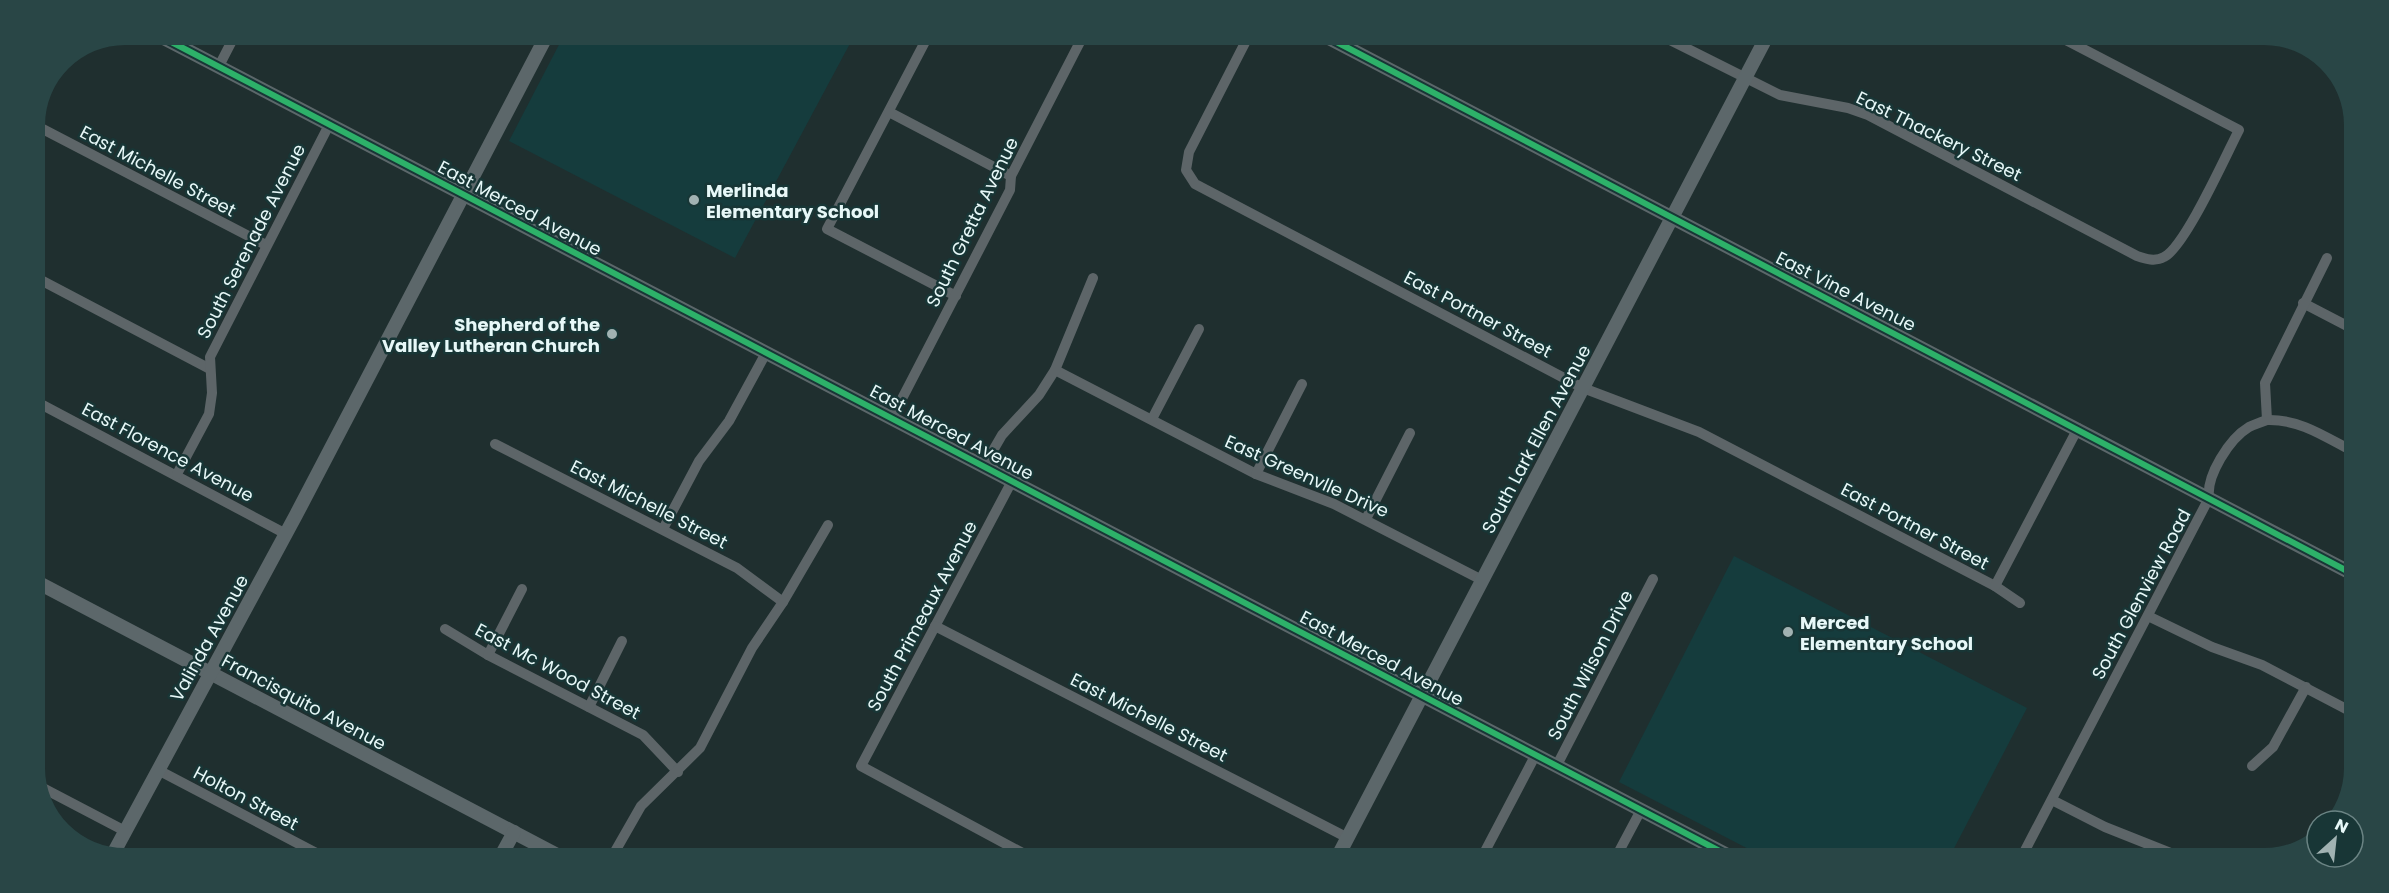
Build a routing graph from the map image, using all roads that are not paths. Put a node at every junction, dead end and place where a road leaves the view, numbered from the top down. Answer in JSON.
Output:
{"nodes":[{"id":1,"x":179,"y":45,"type":"edge"},
{"id":2,"x":230,"y":45,"type":"edge"},
{"id":3,"x":542,"y":45,"type":"edge"},
{"id":4,"x":923,"y":45,"type":"edge"},
{"id":5,"x":1078,"y":45,"type":"edge"},
{"id":6,"x":1244,"y":45,"type":"edge"},
{"id":7,"x":1342,"y":45,"type":"edge"},
{"id":8,"x":1679,"y":45,"type":"edge"},
{"id":9,"x":1762,"y":45,"type":"edge"},
{"id":10,"x":2076,"y":45,"type":"edge"},
{"id":11,"x":219,"y":66,"type":"junction"},
{"id":12,"x":1744,"y":80,"type":"junction"},
{"id":13,"x":889,"y":112,"type":"junction"},
{"id":14,"x":329,"y":125,"type":"junction"},
{"id":15,"x":45,"y":130,"type":"edge"},
{"id":16,"x":1011,"y":176,"type":"junction"},
{"id":17,"x":463,"y":196,"type":"junction"},
{"id":18,"x":1672,"y":218,"type":"junction"},
{"id":19,"x":266,"y":245,"type":"junction"},
{"id":20,"x":2327,"y":258,"type":"dead end"},
{"id":21,"x":1093,"y":278,"type":"dead end"},
{"id":22,"x":45,"y":282,"type":"edge"},
{"id":23,"x":956,"y":296,"type":"junction"},
{"id":24,"x":2303,"y":303,"type":"junction"},
{"id":25,"x":2344,"y":324,"type":"edge"},
{"id":26,"x":1199,"y":329,"type":"dead end"},
{"id":27,"x":766,"y":353,"type":"junction"},
{"id":28,"x":210,"y":369,"type":"junction"},
{"id":29,"x":1055,"y":370,"type":"junction"},
{"id":30,"x":1302,"y":384,"type":"dead end"},
{"id":31,"x":1583,"y":388,"type":"junction"},
{"id":32,"x":45,"y":406,"type":"edge"},
{"id":33,"x":892,"y":418,"type":"junction"},
{"id":34,"x":1152,"y":419,"type":"junction"},
{"id":35,"x":2267,"y":420,"type":"junction"},
{"id":36,"x":2078,"y":428,"type":"junction"},
{"id":37,"x":1410,"y":433,"type":"dead end"},
{"id":38,"x":495,"y":444,"type":"dead end"},
{"id":39,"x":2344,"y":447,"type":"edge"},
{"id":40,"x":984,"y":466,"type":"junction"},
{"id":41,"x":177,"y":474,"type":"junction"},
{"id":42,"x":1256,"y":474,"type":"junction"},
{"id":43,"x":1012,"y":481,"type":"junction"},
{"id":44,"x":2209,"y":498,"type":"junction"},
{"id":45,"x":1366,"y":519,"type":"junction"},
{"id":46,"x":828,"y":525,"type":"dead end"},
{"id":47,"x":663,"y":529,"type":"junction"},
{"id":48,"x":286,"y":534,"type":"junction"},
{"id":49,"x":2344,"y":569,"type":"edge"},
{"id":50,"x":1653,"y":579,"type":"dead end"},
{"id":51,"x":1482,"y":580,"type":"junction"},
{"id":52,"x":45,"y":586,"type":"edge"},
{"id":53,"x":1995,"y":586,"type":"junction"},
{"id":54,"x":522,"y":589,"type":"dead end"},
{"id":55,"x":783,"y":602,"type":"junction"},
{"id":56,"x":2020,"y":603,"type":"dead end"},
{"id":57,"x":2148,"y":616,"type":"junction"},
{"id":58,"x":935,"y":626,"type":"junction"},
{"id":59,"x":445,"y":629,"type":"dead end"},
{"id":60,"x":622,"y":641,"type":"dead end"},
{"id":61,"x":488,"y":655,"type":"junction"},
{"id":62,"x":211,"y":673,"type":"junction"},
{"id":63,"x":2306,"y":687,"type":"junction"},
{"id":64,"x":1423,"y":697,"type":"junction"},
{"id":65,"x":589,"y":707,"type":"junction"},
{"id":66,"x":2344,"y":708,"type":"edge"},
{"id":67,"x":1535,"y":756,"type":"junction"},
{"id":68,"x":2252,"y":766,"type":"dead end"},
{"id":69,"x":1556,"y":767,"type":"junction"},
{"id":70,"x":158,"y":770,"type":"junction"},
{"id":71,"x":678,"y":772,"type":"junction"},
{"id":72,"x":49,"y":791,"type":"edge"},
{"id":73,"x":2052,"y":800,"type":"junction"},
{"id":74,"x":1641,"y":810,"type":"junction"},
{"id":75,"x":125,"y":831,"type":"junction"},
{"id":76,"x":514,"y":832,"type":"junction"},
{"id":77,"x":1348,"y":838,"type":"junction"},
{"id":78,"x":117,"y":847,"type":"edge"},
{"id":79,"x":307,"y":848,"type":"edge"},
{"id":80,"x":506,"y":848,"type":"edge"},
{"id":81,"x":544,"y":848,"type":"edge"},
{"id":82,"x":617,"y":848,"type":"edge"},
{"id":83,"x":1013,"y":848,"type":"edge"},
{"id":84,"x":1342,"y":848,"type":"edge"},
{"id":85,"x":1487,"y":848,"type":"edge"},
{"id":86,"x":1621,"y":848,"type":"edge"},
{"id":87,"x":1714,"y":848,"type":"edge"},
{"id":88,"x":2026,"y":848,"type":"edge"},
{"id":89,"x":2158,"y":848,"type":"edge"}],
"edges":[{"from":1,"to":11,"type":"street","name":"East Merced Avenue"},
{"from":2,"to":11,"type":"street"},
{"from":3,"to":17,"type":"street","name":"Valinda Avenue"},
{"from":4,"to":13,"type":"street"},
{"from":5,"to":16,"type":"street","name":"South Gretta Avenue"},
{"from":6,"to":31,"type":"street","name":"East Portner Street"},
{"from":7,"to":18,"type":"street","name":"East Vine Avenue"},
{"from":8,"to":12,"type":"street","name":"East Thackery Street"},
{"from":9,"to":12,"type":"street","name":"South Lark Ellen Avenue"},
{"from":10,"to":12,"type":"street","name":"East Thackery Street"},
{"from":11,"to":14,"type":"street","name":"East Merced Avenue"},
{"from":12,"to":18,"type":"street","name":"South Lark Ellen Avenue"},
{"from":13,"to":16,"type":"street"},
{"from":13,"to":23,"type":"street"},
{"from":14,"to":17,"type":"street","name":"East Merced Avenue"},
{"from":14,"to":19,"type":"street","name":"South Serenade Avenue"},
{"from":15,"to":19,"type":"street","name":"East Michelle Street"},
{"from":16,"to":23,"type":"street","name":"South Gretta Avenue"},
{"from":17,"to":27,"type":"street","name":"East Merced Avenue"},
{"from":17,"to":48,"type":"street","name":"Valinda Avenue"},
{"from":18,"to":31,"type":"street","name":"South Lark Ellen Avenue"},
{"from":18,"to":36,"type":"street","name":"East Vine Avenue"},
{"from":19,"to":28,"type":"street","name":"South Serenade Avenue"},
{"from":20,"to":24,"type":"street"},
{"from":21,"to":29,"type":"street"},
{"from":22,"to":28,"type":"street"},
{"from":23,"to":33,"type":"street","name":"South Gretta Avenue"},
{"from":24,"to":25,"type":"street"},
{"from":24,"to":35,"type":"street"},
{"from":26,"to":34,"type":"street"},
{"from":27,"to":33,"type":"street","name":"East Merced Avenue"},
{"from":27,"to":47,"type":"street"},
{"from":28,"to":41,"type":"street","name":"South Serenade Avenue"},
{"from":29,"to":34,"type":"street","name":"East Greenvlle Drive"},
{"from":29,"to":40,"type":"street"},
{"from":30,"to":42,"type":"street"},
{"from":31,"to":51,"type":"street","name":"South Lark Ellen Avenue"},
{"from":31,"to":53,"type":"street","name":"East Portner Street"},
{"from":32,"to":41,"type":"street","name":"East Florence Avenue"},
{"from":33,"to":40,"type":"street","name":"East Merced Avenue"},
{"from":34,"to":42,"type":"street","name":"East Greenvlle Drive"},
{"from":35,"to":39,"type":"street"},
{"from":35,"to":44,"type":"street","name":"South Glenview Road"},
{"from":36,"to":44,"type":"street","name":"East Vine Avenue"},
{"from":36,"to":53,"type":"street"},
{"from":37,"to":45,"type":"street"},
{"from":38,"to":47,"type":"street","name":"East Michelle Street"},
{"from":40,"to":43,"type":"street","name":"East Merced Avenue"},
{"from":41,"to":48,"type":"street","name":"East Florence Avenue"},
{"from":42,"to":45,"type":"street","name":"East Greenvlle Drive"},
{"from":43,"to":58,"type":"street","name":"South Primeaux Avenue"},
{"from":43,"to":64,"type":"street","name":"East Merced Avenue"},
{"from":44,"to":49,"type":"street","name":"East Vine Avenue"},
{"from":44,"to":57,"type":"street","name":"South Glenview Road"},
{"from":45,"to":51,"type":"street","name":"East Greenvlle Drive"},
{"from":46,"to":55,"type":"street"},
{"from":47,"to":55,"type":"street","name":"East Michelle Street"},
{"from":48,"to":62,"type":"street","name":"Valinda Avenue"},
{"from":50,"to":69,"type":"street","name":"South Wilson Drive"},
{"from":51,"to":64,"type":"street","name":"South Lark Ellen Avenue"},
{"from":52,"to":62,"type":"street","name":"Francisquito Avenue"},
{"from":53,"to":56,"type":"street","name":"East Portner Street"},
{"from":54,"to":61,"type":"street"},
{"from":55,"to":71,"type":"street"},
{"from":57,"to":63,"type":"street"},
{"from":57,"to":73,"type":"street","name":"South Glenview Road"},
{"from":58,"to":77,"type":"street","name":"East Michelle Street"},
{"from":58,"to":83,"type":"street","name":"South Primeaux Avenue"},
{"from":59,"to":61,"type":"street","name":"East Mc Wood Street"},
{"from":60,"to":65,"type":"street"},
{"from":61,"to":65,"type":"street","name":"East Mc Wood Street"},
{"from":62,"to":70,"type":"street","name":"Valinda Avenue"},
{"from":62,"to":76,"type":"street","name":"Francisquito Avenue"},
{"from":63,"to":66,"type":"street"},
{"from":63,"to":68,"type":"street"},
{"from":64,"to":67,"type":"street","name":"East Merced Avenue"},
{"from":64,"to":77,"type":"street","name":"South Lark Ellen Avenue"},
{"from":65,"to":71,"type":"street","name":"East Mc Wood Street"},
{"from":67,"to":69,"type":"street","name":"East Merced Avenue"},
{"from":67,"to":85,"type":"street","name":"South Wilson Drive"},
{"from":69,"to":74,"type":"street","name":"East Merced Avenue"},
{"from":70,"to":75,"type":"street","name":"Valinda Avenue"},
{"from":70,"to":79,"type":"street","name":"Holton Street"},
{"from":71,"to":82,"type":"street"},
{"from":72,"to":75,"type":"street"},
{"from":73,"to":88,"type":"street","name":"South Glenview Road"},
{"from":73,"to":89,"type":"street"},
{"from":74,"to":86,"type":"street"},
{"from":74,"to":87,"type":"street","name":"East Merced Avenue"},
{"from":75,"to":78,"type":"street","name":"Valinda Avenue"},
{"from":76,"to":80,"type":"street"},
{"from":76,"to":81,"type":"street","name":"Francisquito Avenue"},
{"from":77,"to":84,"type":"street","name":"South Lark Ellen Avenue"}]}
